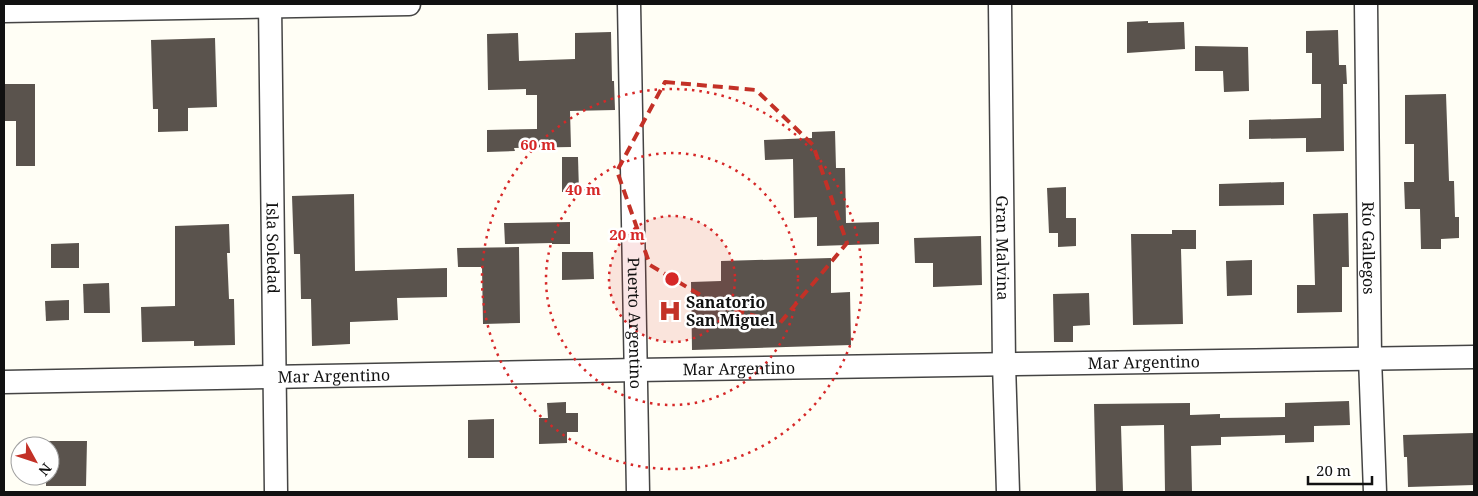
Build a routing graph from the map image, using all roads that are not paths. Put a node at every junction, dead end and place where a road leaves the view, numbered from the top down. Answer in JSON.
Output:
{"nodes":[{"id":1,"x":409,"y":4,"type":"edge"},
{"id":2,"x":629,"y":4,"type":"edge"},
{"id":3,"x":1000,"y":4,"type":"edge"},
{"id":4,"x":1366,"y":4,"type":"edge"},
{"id":5,"x":270,"y":5,"type":"edge"},
{"id":6,"x":4,"y":11,"type":"edge"},
{"id":7,"x":1474,"y":356,"type":"edge"},
{"id":8,"x":1370,"y":358,"type":"junction"},
{"id":9,"x":1004,"y":364,"type":"junction"},
{"id":10,"x":636,"y":370,"type":"junction"},
{"id":11,"x":275,"y":377,"type":"junction"},
{"id":12,"x":4,"y":382,"type":"edge"},
{"id":13,"x":276,"y":492,"type":"edge"},
{"id":14,"x":638,"y":492,"type":"edge"},
{"id":15,"x":1008,"y":492,"type":"edge"},
{"id":16,"x":1375,"y":492,"type":"edge"}],
"edges":[{"from":1,"to":5,"type":"street"},
{"from":2,"to":10,"type":"street","name":"Puerto Argentino"},
{"from":3,"to":9,"type":"street","name":"Gran Malvina"},
{"from":4,"to":8,"type":"street","name":"Río Gallegos"},
{"from":5,"to":6,"type":"street"},
{"from":5,"to":11,"type":"street","name":"Isla Soledad"},
{"from":7,"to":8,"type":"street","name":"Mar Argentino"},
{"from":8,"to":9,"type":"street","name":"Mar Argentino"},
{"from":8,"to":16,"type":"street","name":"Río Gallegos"},
{"from":9,"to":10,"type":"street","name":"Mar Argentino"},
{"from":9,"to":15,"type":"street","name":"Gran Malvina"},
{"from":10,"to":11,"type":"street","name":"Mar Argentino"},
{"from":10,"to":14,"type":"street","name":"Puerto Argentino"},
{"from":11,"to":12,"type":"street","name":"Mar Argentino"},
{"from":11,"to":13,"type":"street","name":"Isla Soledad"}]}
